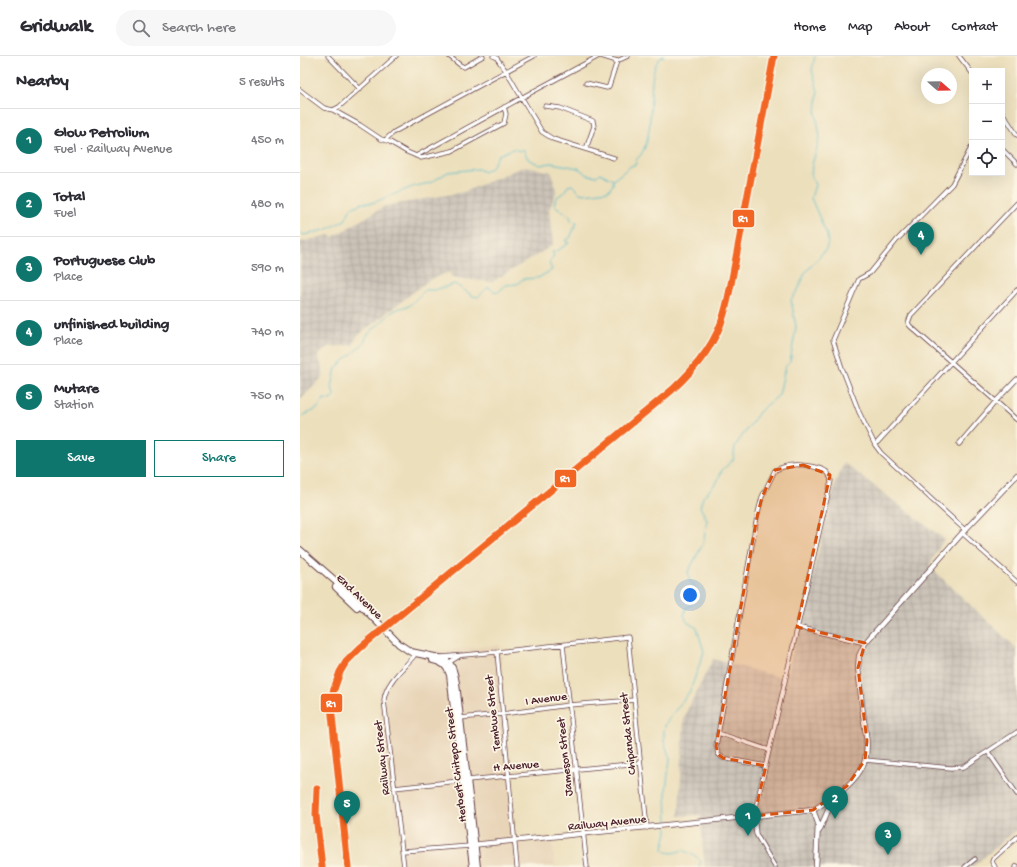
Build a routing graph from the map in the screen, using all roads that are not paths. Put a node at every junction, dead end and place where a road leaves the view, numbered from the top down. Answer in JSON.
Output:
{"nodes":[{"id":1,"x":328,"y":56,"type":"edge"},
{"id":2,"x":396,"y":56,"type":"edge"},
{"id":3,"x":449,"y":56,"type":"edge"},
{"id":4,"x":483,"y":56,"type":"edge"},
{"id":5,"x":493,"y":56,"type":"edge"},
{"id":6,"x":534,"y":56,"type":"edge"},
{"id":7,"x":600,"y":56,"type":"edge"},
{"id":8,"x":628,"y":56,"type":"edge"},
{"id":9,"x":959,"y":56,"type":"edge"},
{"id":10,"x":617,"y":61,"type":"junction"},
{"id":11,"x":969,"y":69,"type":"edge"},
{"id":12,"x":506,"y":71,"type":"junction"},
{"id":13,"x":586,"y":83,"type":"dead end"},
{"id":14,"x":360,"y":89,"type":"junction"},
{"id":15,"x":300,"y":91,"type":"edge"},
{"id":16,"x":521,"y":98,"type":"junction"},
{"id":17,"x":545,"y":106,"type":"dead end"},
{"id":18,"x":504,"y":108,"type":"junction"},
{"id":19,"x":333,"y":110,"type":"junction"},
{"id":20,"x":1005,"y":117,"type":"edge"},
{"id":21,"x":1017,"y":135,"type":"edge"},
{"id":22,"x":385,"y":140,"type":"junction"},
{"id":23,"x":586,"y":149,"type":"junction"},
{"id":24,"x":969,"y":152,"type":"edge"},
{"id":25,"x":1005,"y":152,"type":"edge"},
{"id":26,"x":416,"y":156,"type":"junction"},
{"id":27,"x":614,"y":158,"type":"dead end"},
{"id":28,"x":1017,"y":164,"type":"edge"},
{"id":29,"x":1017,"y":203,"type":"edge"},
{"id":30,"x":1017,"y":290,"type":"edge"},
{"id":31,"x":950,"y":363,"type":"junction"},
{"id":32,"x":1017,"y":379,"type":"edge"},
{"id":33,"x":996,"y":401,"type":"junction"},
{"id":34,"x":1017,"y":420,"type":"edge"},
{"id":35,"x":959,"y":444,"type":"dead end"},
{"id":36,"x":875,"y":445,"type":"junction"},
{"id":37,"x":1017,"y":475,"type":"edge"},
{"id":38,"x":964,"y":532,"type":"junction"},
{"id":39,"x":300,"y":550,"type":"edge"},
{"id":40,"x":300,"y":555,"type":"edge"},
{"id":41,"x":1017,"y":582,"type":"edge"},
{"id":42,"x":797,"y":627,"type":"junction"},
{"id":43,"x":628,"y":637,"type":"joint"},
{"id":44,"x":864,"y":643,"type":"junction"},
{"id":45,"x":563,"y":645,"type":"junction"},
{"id":46,"x":497,"y":652,"type":"junction"},
{"id":47,"x":464,"y":654,"type":"junction"},
{"id":48,"x":414,"y":656,"type":"junction"},
{"id":49,"x":439,"y":657,"type":"junction"},
{"id":50,"x":447,"y":663,"type":"junction"},
{"id":51,"x":634,"y":700,"type":"junction"},
{"id":52,"x":569,"y":705,"type":"junction"},
{"id":53,"x":502,"y":714,"type":"junction"},
{"id":54,"x":460,"y":718,"type":"junction"},
{"id":55,"x":1017,"y":732,"type":"edge"},
{"id":56,"x":718,"y":733,"type":"junction"},
{"id":57,"x":770,"y":750,"type":"junction"},
{"id":58,"x":988,"y":752,"type":"junction"},
{"id":59,"x":865,"y":760,"type":"junction"},
{"id":60,"x":640,"y":763,"type":"junction"},
{"id":61,"x":766,"y":766,"type":"junction"},
{"id":62,"x":576,"y":770,"type":"junction"},
{"id":63,"x":509,"y":776,"type":"junction"},
{"id":64,"x":465,"y":780,"type":"junction"},
{"id":65,"x":394,"y":788,"type":"junction"},
{"id":66,"x":1017,"y":794,"type":"edge"},
{"id":67,"x":834,"y":797,"type":"junction"},
{"id":68,"x":813,"y":810,"type":"junction"},
{"id":69,"x":754,"y":816,"type":"junction"},
{"id":70,"x":647,"y":828,"type":"junction"},
{"id":71,"x":818,"y":833,"type":"junction"},
{"id":72,"x":582,"y":834,"type":"junction"},
{"id":73,"x":1017,"y":837,"type":"edge"},
{"id":74,"x":514,"y":841,"type":"junction"},
{"id":75,"x":472,"y":845,"type":"junction"},
{"id":76,"x":402,"y":852,"type":"junction"},
{"id":77,"x":975,"y":859,"type":"dead end"},
{"id":78,"x":404,"y":867,"type":"edge"},
{"id":79,"x":472,"y":867,"type":"edge"},
{"id":80,"x":478,"y":867,"type":"edge"},
{"id":81,"x":517,"y":867,"type":"edge"},
{"id":82,"x":587,"y":867,"type":"edge"},
{"id":83,"x":776,"y":867,"type":"edge"},
{"id":84,"x":816,"y":867,"type":"edge"},
{"id":85,"x":965,"y":867,"type":"edge"},
{"id":86,"x":995,"y":867,"type":"edge"}],
"edges":[{"from":1,"to":14,"type":"street"},
{"from":2,"to":14,"type":"street"},
{"from":3,"to":4,"type":"street"},
{"from":5,"to":12,"type":"street"},
{"from":6,"to":12,"type":"street"},
{"from":7,"to":10,"type":"street"},
{"from":7,"to":16,"type":"street"},
{"from":8,"to":10,"type":"street"},
{"from":9,"to":11,"type":"street"},
{"from":10,"to":13,"type":"street"},
{"from":12,"to":16,"type":"street"},
{"from":12,"to":22,"type":"street"},
{"from":14,"to":19,"type":"street"},
{"from":15,"to":19,"type":"street"},
{"from":16,"to":18,"type":"street"},
{"from":16,"to":23,"type":"street"},
{"from":17,"to":23,"type":"street"},
{"from":18,"to":26,"type":"street"},
{"from":18,"to":26,"type":"street"},
{"from":19,"to":22,"type":"street"},
{"from":20,"to":21,"type":"street"},
{"from":22,"to":26,"type":"street"},
{"from":23,"to":27,"type":"street"},
{"from":24,"to":36,"type":"street"},
{"from":25,"to":28,"type":"street"},
{"from":29,"to":31,"type":"street"},
{"from":30,"to":31,"type":"street"},
{"from":31,"to":33,"type":"street"},
{"from":31,"to":36,"type":"street"},
{"from":32,"to":33,"type":"street"},
{"from":33,"to":34,"type":"street"},
{"from":33,"to":35,"type":"street"},
{"from":36,"to":38,"type":"street"},
{"from":37,"to":38,"type":"main road"},
{"from":38,"to":41,"type":"street"},
{"from":38,"to":44,"type":"main road"},
{"from":39,"to":49,"type":"highway","name":"End Avenue"},
{"from":40,"to":48,"type":"highway","name":"End Avenue"},
{"from":42,"to":44,"type":"street"},
{"from":42,"to":56,"type":"street"},
{"from":42,"to":57,"type":"street"},
{"from":43,"to":45,"type":"street","name":"End Avenue"},
{"from":43,"to":51,"type":"street","name":"Chipanda Street"},
{"from":44,"to":59,"type":"main road"},
{"from":45,"to":46,"type":"street","name":"End Avenue"},
{"from":45,"to":52,"type":"street","name":"Jameson Street"},
{"from":46,"to":47,"type":"street","name":"End Avenue"},
{"from":46,"to":53,"type":"street","name":"Tembwe Street"},
{"from":47,"to":49,"type":"street","name":"End Avenue"},
{"from":47,"to":50,"type":"street","name":"End Avenue"},
{"from":48,"to":50,"type":"highway","name":"End Avenue"},
{"from":48,"to":65,"type":"street","name":"Railway Street"},
{"from":49,"to":50,"type":"highway","name":"End Avenue"},
{"from":50,"to":54,"type":"highway","name":"Herbert Chitepo Street"},
{"from":50,"to":64,"type":"highway","name":"Herbert Chitepo Street"},
{"from":51,"to":52,"type":"street","name":"I Avenue"},
{"from":51,"to":60,"type":"street","name":"Chipanda Street"},
{"from":52,"to":53,"type":"street","name":"I Avenue"},
{"from":52,"to":62,"type":"street","name":"Jameson Street"},
{"from":53,"to":54,"type":"street","name":"I Avenue"},
{"from":53,"to":63,"type":"street","name":"Tembwe Street"},
{"from":54,"to":64,"type":"highway","name":"Herbert Chitepo Street"},
{"from":55,"to":58,"type":"street"},
{"from":56,"to":57,"type":"street"},
{"from":56,"to":61,"type":"street"},
{"from":57,"to":61,"type":"street"},
{"from":58,"to":59,"type":"street"},
{"from":58,"to":66,"type":"street"},
{"from":59,"to":67,"type":"main road"},
{"from":60,"to":62,"type":"street","name":"H Avenue"},
{"from":60,"to":70,"type":"street","name":"Chipanda Street"},
{"from":61,"to":69,"type":"street"},
{"from":62,"to":63,"type":"street","name":"H Avenue"},
{"from":62,"to":72,"type":"street","name":"Jameson Street"},
{"from":63,"to":64,"type":"street","name":"H Avenue"},
{"from":63,"to":74,"type":"street","name":"Tembwe Street"},
{"from":64,"to":65,"type":"street","name":"H Avenue"},
{"from":64,"to":75,"type":"highway","name":"Herbert Chitepo Street"},
{"from":65,"to":76,"type":"street","name":"Railway Street"},
{"from":67,"to":68,"type":"main road"},
{"from":67,"to":71,"type":"main road"},
{"from":68,"to":69,"type":"main road","name":"Railway Avenue"},
{"from":68,"to":71,"type":"main road"},
{"from":69,"to":70,"type":"main road","name":"Railway Avenue"},
{"from":69,"to":83,"type":"street"},
{"from":70,"to":72,"type":"main road","name":"Railway Avenue"},
{"from":71,"to":84,"type":"main road"},
{"from":72,"to":74,"type":"main road","name":"Railway Avenue"},
{"from":72,"to":82,"type":"street","name":"Jameson Street"},
{"from":73,"to":86,"type":"street"},
{"from":74,"to":75,"type":"main road","name":"Railway Avenue"},
{"from":74,"to":81,"type":"street","name":"Tembwe Street"},
{"from":75,"to":76,"type":"street","name":"Railway Avenue"},
{"from":75,"to":79,"type":"highway","name":"Herbert Chitepo Street"},
{"from":75,"to":80,"type":"highway","name":"Herbert Chitepo Street"},
{"from":76,"to":78,"type":"street","name":"Railway Street"},
{"from":77,"to":85,"type":"street"}]}
